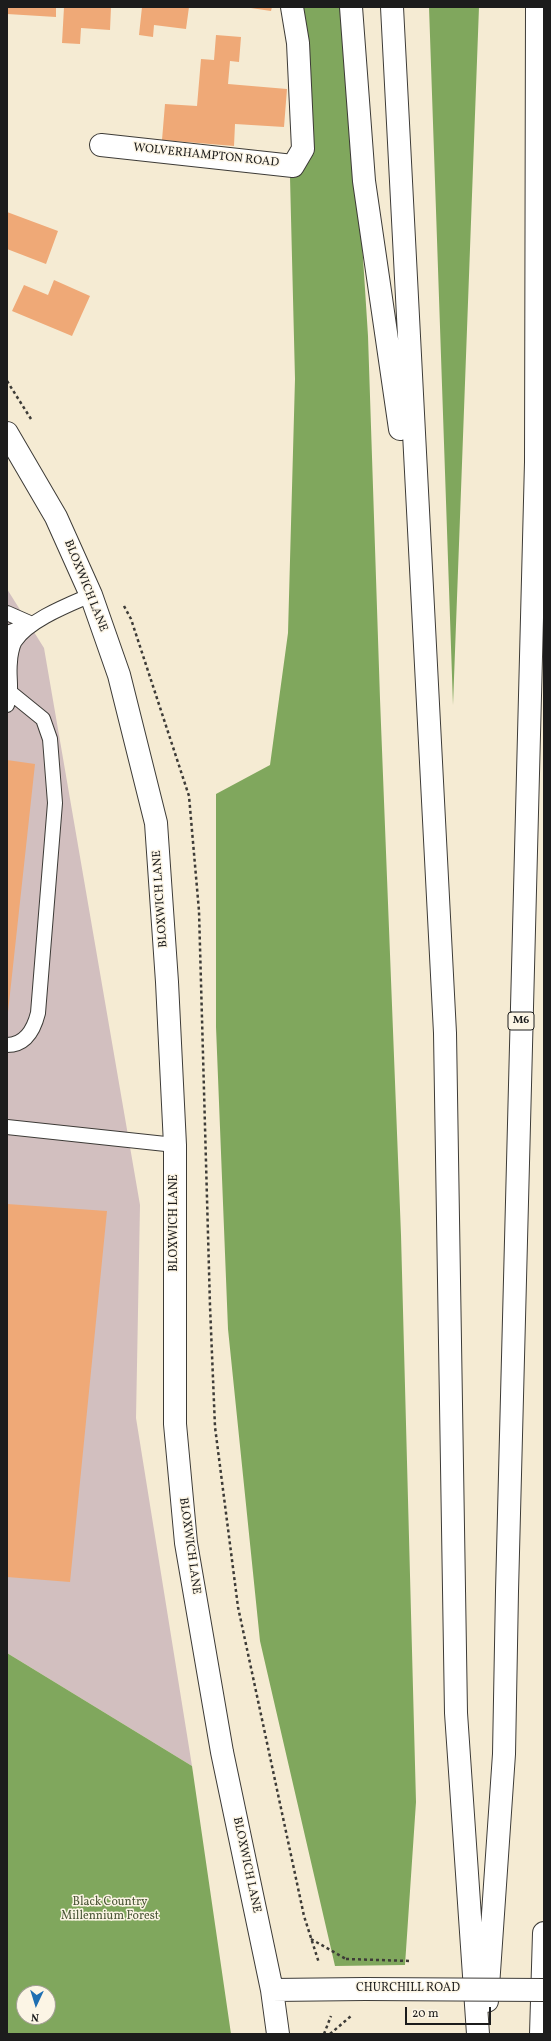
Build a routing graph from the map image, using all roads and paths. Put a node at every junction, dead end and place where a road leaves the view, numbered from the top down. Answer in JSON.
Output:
{"nodes":[{"id":1,"x":292,"y":7,"type":"edge"},
{"id":2,"x":351,"y":7,"type":"edge"},
{"id":3,"x":392,"y":7,"type":"edge"},
{"id":4,"x":537,"y":7,"type":"edge"},
{"id":5,"x":101,"y":145,"type":"dead end"},
{"id":6,"x":7,"y":433,"type":"edge"},
{"id":7,"x":419,"y":561,"type":"junction"},
{"id":8,"x":91,"y":595,"type":"junction"},
{"id":9,"x":7,"y":613,"type":"edge"},
{"id":10,"x":33,"y":624,"type":"junction"},
{"id":11,"x":7,"y":633,"type":"edge"},
{"id":12,"x":9,"y":699,"type":"edge"},
{"id":13,"x":7,"y":1045,"type":"edge"},
{"id":14,"x":7,"y":1127,"type":"edge"},
{"id":15,"x":174,"y":1145,"type":"junction"},
{"id":16,"x":210,"y":1306,"type":"dead end"},
{"id":17,"x":544,"y":1933,"type":"edge"},
{"id":18,"x":311,"y":1939,"type":"junction"},
{"id":19,"x":346,"y":1959,"type":"dead end"},
{"id":20,"x":329,"y":1989,"type":"junction"},
{"id":21,"x":272,"y":1990,"type":"junction"},
{"id":22,"x":544,"y":1990,"type":"edge"},
{"id":23,"x":353,"y":2014,"type":"dead end"},
{"id":24,"x":544,"y":2025,"type":"edge"},
{"id":25,"x":278,"y":2034,"type":"edge"},
{"id":26,"x":324,"y":2034,"type":"edge"},
{"id":27,"x":330,"y":2034,"type":"edge"},
{"id":28,"x":478,"y":2034,"type":"edge"},
{"id":29,"x":484,"y":2034,"type":"edge"},
{"id":30,"x":542,"y":2034,"type":"edge"}],
"edges":[{"from":1,"to":5,"type":"main road","name":"WOLVERHAMPTON ROAD"},
{"from":2,"to":7,"type":"main road"},
{"from":3,"to":7,"type":"main road"},
{"from":4,"to":29,"type":"main road","number":"M6"},
{"from":6,"to":8,"type":"main road","name":"BLOXWICH LANE"},
{"from":7,"to":28,"type":"main road"},
{"from":8,"to":10,"type":"lane"},
{"from":8,"to":15,"type":"main road","name":"BLOXWICH LANE"},
{"from":9,"to":10,"type":"lane"},
{"from":10,"to":11,"type":"lane"},
{"from":10,"to":12,"type":"lane"},
{"from":12,"to":13,"type":"lane"},
{"from":14,"to":15,"type":"lane"},
{"from":15,"to":21,"type":"main road","name":"BLOXWICH LANE"},
{"from":16,"to":18,"type":"path"},
{"from":17,"to":30,"type":"main road"},
{"from":18,"to":19,"type":"path"},
{"from":18,"to":20,"type":"path"},
{"from":20,"to":21,"type":"main road","name":"CHURCHILL ROAD"},
{"from":20,"to":22,"type":"main road","name":"CHURCHILL ROAD","bridge":true},
{"from":20,"to":26,"type":"path"},
{"from":21,"to":25,"type":"main road","name":"BLOXWICH LANE"},
{"from":23,"to":27,"type":"path"},
{"from":24,"to":30,"type":"main road"}]}
